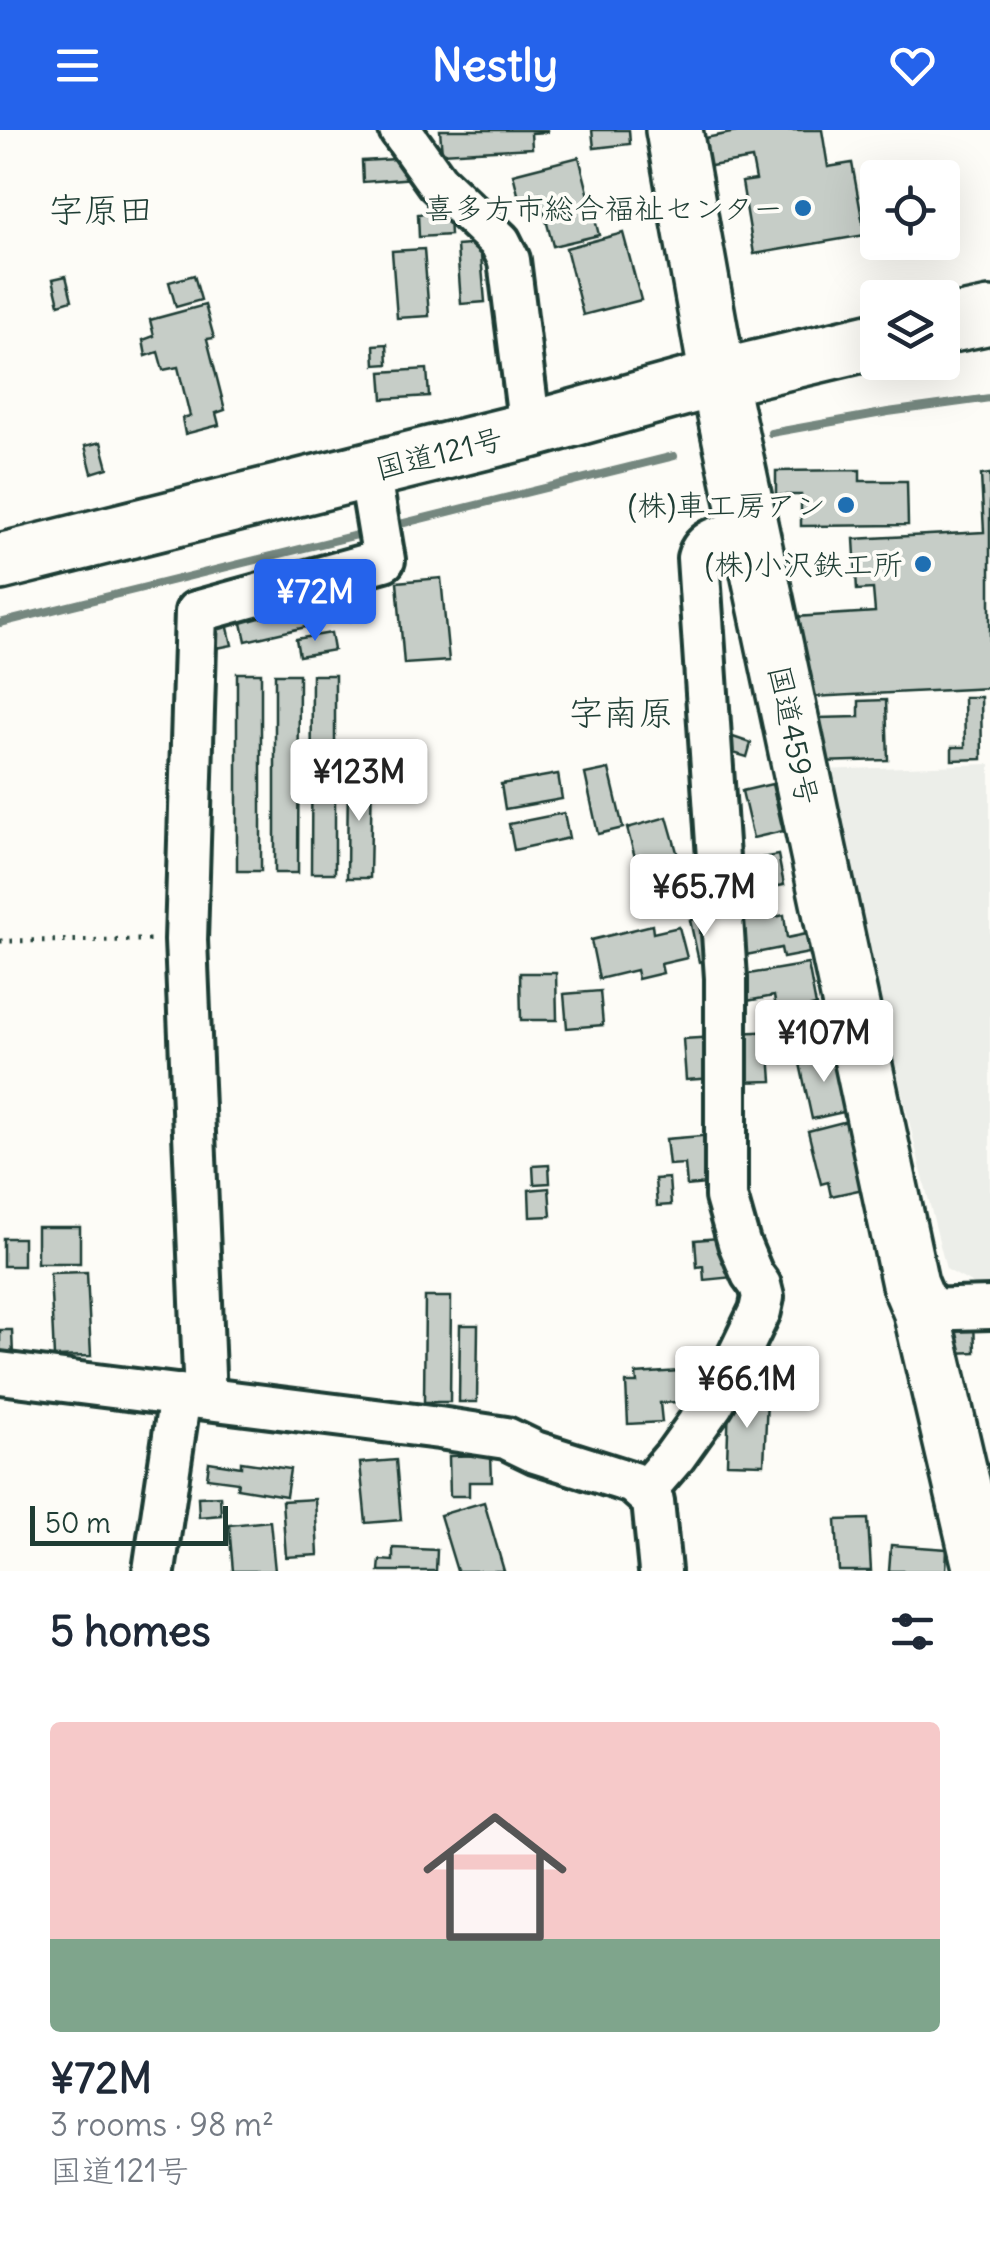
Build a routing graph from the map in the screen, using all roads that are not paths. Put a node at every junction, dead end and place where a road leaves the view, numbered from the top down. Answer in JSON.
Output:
{"nodes":[{"id":1,"x":400,"y":130,"type":"edge"},
{"id":2,"x":674,"y":130,"type":"edge"},
{"id":3,"x":990,"y":316,"type":"edge"},
{"id":4,"x":960,"y":322,"type":"edge"},
{"id":5,"x":860,"y":359,"type":"edge"},
{"id":6,"x":718,"y":378,"type":"junction"},
{"id":7,"x":530,"y":430,"type":"junction"},
{"id":8,"x":368,"y":470,"type":"junction"},
{"id":9,"x":750,"y":531,"type":"junction"},
{"id":10,"x":0,"y":562,"type":"edge"},
{"id":11,"x":990,"y":1308,"type":"edge"},
{"id":12,"x":920,"y":1310,"type":"junction"},
{"id":13,"x":0,"y":1373,"type":"edge"},
{"id":14,"x":193,"y":1397,"type":"junction"},
{"id":15,"x":644,"y":1492,"type":"junction"},
{"id":16,"x":154,"y":1571,"type":"edge"},
{"id":17,"x":660,"y":1571,"type":"edge"},
{"id":18,"x":982,"y":1571,"type":"edge"}],
"edges":[{"from":1,"to":7,"type":"street"},
{"from":2,"to":6,"type":"highway","name":"国道459号"},
{"from":3,"to":4,"type":"highway"},
{"from":5,"to":6,"type":"highway","name":"国道121号"},
{"from":6,"to":7,"type":"highway","name":"国道121号"},
{"from":6,"to":9,"type":"highway","name":"国道459号"},
{"from":7,"to":8,"type":"highway","name":"国道121号"},
{"from":8,"to":10,"type":"highway","name":"国道121号"},
{"from":8,"to":14,"type":"street"},
{"from":9,"to":12,"type":"highway","name":"国道459号"},
{"from":9,"to":15,"type":"street"},
{"from":11,"to":12,"type":"street"},
{"from":12,"to":18,"type":"highway","name":"国道459号"},
{"from":13,"to":14,"type":"street"},
{"from":14,"to":15,"type":"street"},
{"from":14,"to":16,"type":"street"},
{"from":15,"to":17,"type":"street"}]}
